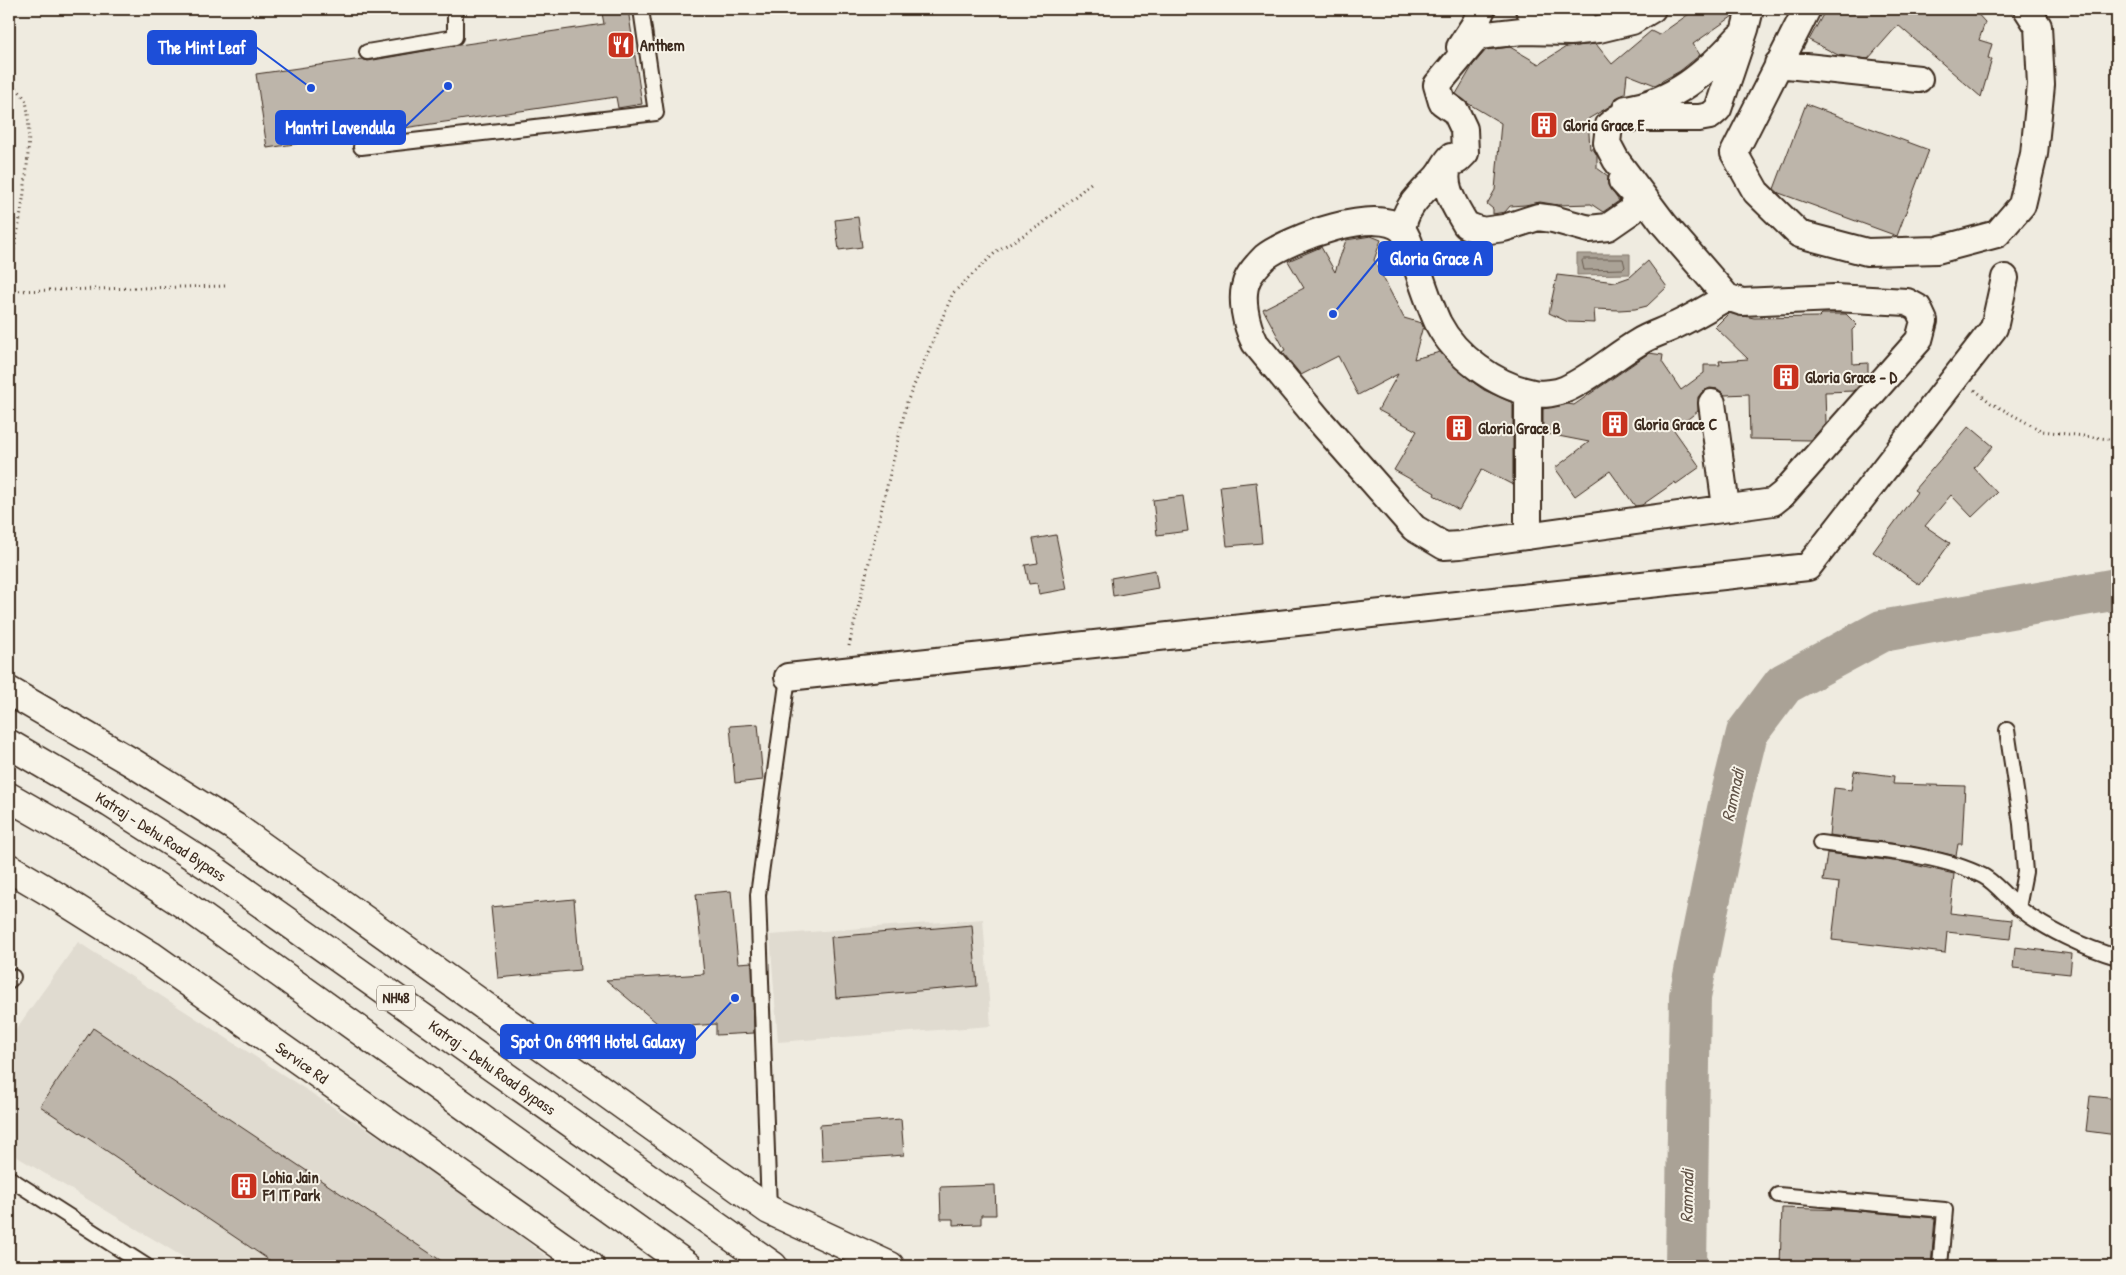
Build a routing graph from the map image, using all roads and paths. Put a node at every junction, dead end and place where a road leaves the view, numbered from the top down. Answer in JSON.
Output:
{"nodes":[{"id":1,"x":455,"y":9,"type":"edge"},
{"id":2,"x":641,"y":9,"type":"edge"},
{"id":3,"x":1482,"y":9,"type":"edge"},
{"id":4,"x":1529,"y":9,"type":"edge"},
{"id":5,"x":1652,"y":9,"type":"edge"},
{"id":6,"x":1806,"y":9,"type":"edge"},
{"id":7,"x":2027,"y":9,"type":"edge"},
{"id":8,"x":1747,"y":19,"type":"edge"},
{"id":9,"x":1599,"y":29,"type":"junction"},
{"id":10,"x":367,"y":52,"type":"dead end"},
{"id":11,"x":1778,"y":64,"type":"junction"},
{"id":12,"x":1919,"y":79,"type":"dead end"},
{"id":13,"x":9,"y":81,"type":"edge"},
{"id":14,"x":361,"y":147,"type":"dead end"},
{"id":15,"x":1091,"y":183,"type":"dead end"},
{"id":16,"x":1402,"y":230,"type":"junction"},
{"id":17,"x":9,"y":268,"type":"edge"},
{"id":18,"x":2005,"y":278,"type":"dead end"},
{"id":19,"x":226,"y":286,"type":"dead end"},
{"id":20,"x":9,"y":291,"type":"edge"},
{"id":21,"x":1726,"y":297,"type":"junction"},
{"id":22,"x":1957,"y":376,"type":"junction"},
{"id":23,"x":1528,"y":392,"type":"junction"},
{"id":24,"x":1712,"y":403,"type":"dead end"},
{"id":25,"x":2117,"y":440,"type":"edge"},
{"id":26,"x":1726,"y":507,"type":"junction"},
{"id":27,"x":1528,"y":536,"type":"junction"},
{"id":28,"x":843,"y":671,"type":"junction"},
{"id":29,"x":788,"y":677,"type":"joint"},
{"id":30,"x":9,"y":691,"type":"edge"},
{"id":31,"x":2007,"y":730,"type":"dead end"},
{"id":32,"x":9,"y":744,"type":"edge"},
{"id":33,"x":9,"y":797,"type":"edge"},
{"id":34,"x":1820,"y":843,"type":"dead end"},
{"id":35,"x":9,"y":868,"type":"edge"},
{"id":36,"x":2018,"y":908,"type":"junction"},
{"id":37,"x":2117,"y":957,"type":"edge"},
{"id":38,"x":9,"y":1178,"type":"edge"},
{"id":39,"x":1778,"y":1195,"type":"dead end"},
{"id":40,"x":769,"y":1210,"type":"junction"},
{"id":41,"x":146,"y":1266,"type":"edge"},
{"id":42,"x":590,"y":1266,"type":"edge"},
{"id":43,"x":688,"y":1266,"type":"edge"},
{"id":44,"x":773,"y":1266,"type":"edge"},
{"id":45,"x":890,"y":1266,"type":"edge"},
{"id":46,"x":1940,"y":1266,"type":"edge"}],
"edges":[{"from":1,"to":10,"type":"lane"},
{"from":2,"to":14,"type":"lane"},
{"from":3,"to":16,"type":"street"},
{"from":4,"to":9,"type":"street"},
{"from":5,"to":9,"type":"street"},
{"from":6,"to":11,"type":"street"},
{"from":7,"to":11,"type":"street"},
{"from":8,"to":9,"type":"street"},
{"from":8,"to":21,"type":"street"},
{"from":11,"to":12,"type":"street"},
{"from":13,"to":17,"type":"path"},
{"from":15,"to":28,"type":"path"},
{"from":16,"to":23,"type":"street"},
{"from":16,"to":27,"type":"street"},
{"from":18,"to":22,"type":"street"},
{"from":19,"to":20,"type":"path"},
{"from":21,"to":23,"type":"street"},
{"from":21,"to":26,"type":"street"},
{"from":22,"to":25,"type":"path"},
{"from":22,"to":28,"type":"street"},
{"from":23,"to":27,"type":"street"},
{"from":24,"to":26,"type":"street"},
{"from":26,"to":27,"type":"street"},
{"from":28,"to":29,"type":"street"},
{"from":29,"to":40,"type":"lane"},
{"from":30,"to":40,"type":"main road"},
{"from":31,"to":36,"type":"lane"},
{"from":32,"to":44,"type":"main road","name":"Katraj - Dehu Road Bypass","number":"NH48"},
{"from":33,"to":43,"type":"main road"},
{"from":34,"to":36,"type":"lane"},
{"from":35,"to":42,"type":"main road","name":"Service Rd"},
{"from":36,"to":37,"type":"lane"},
{"from":38,"to":41,"type":"lane"},
{"from":39,"to":46,"type":"lane"},
{"from":40,"to":45,"type":"main road"}]}
